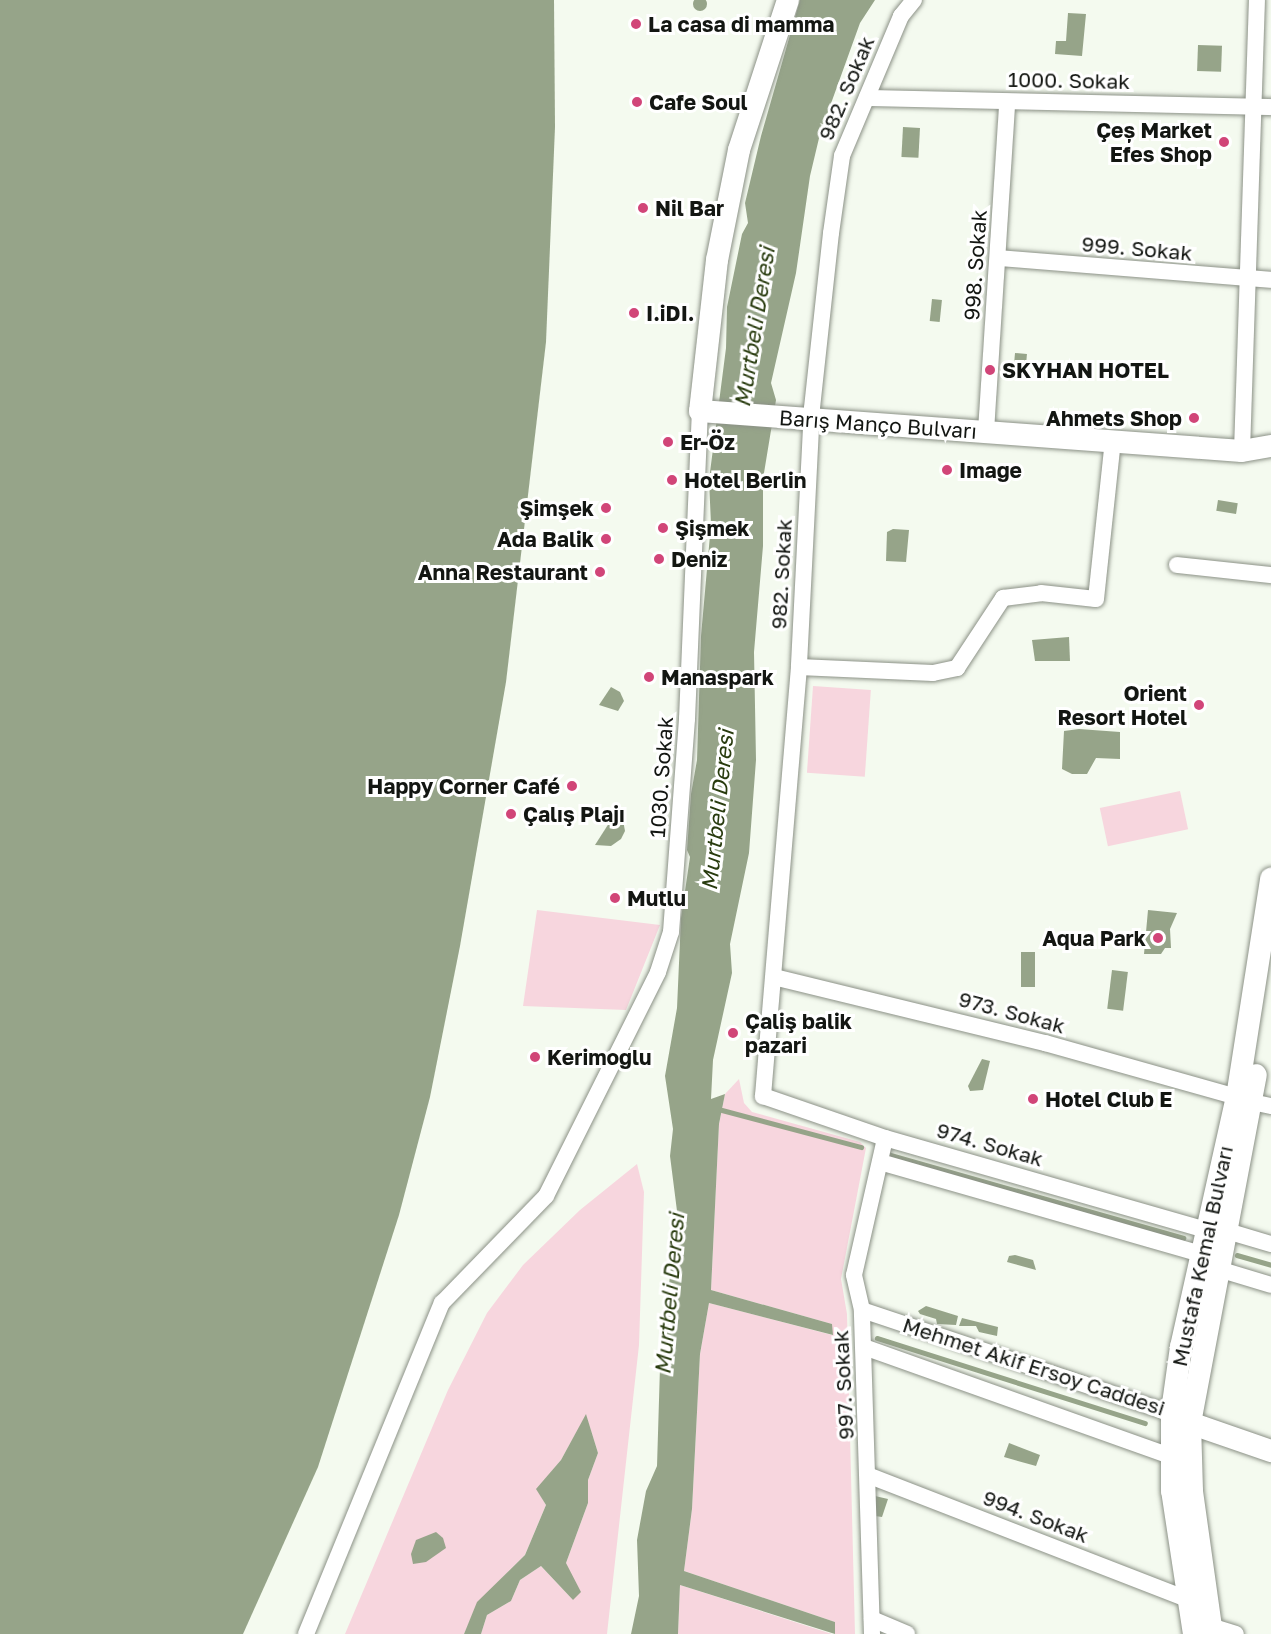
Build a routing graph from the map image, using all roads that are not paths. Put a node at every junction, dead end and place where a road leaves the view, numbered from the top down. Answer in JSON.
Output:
{"nodes":[{"id":1,"x":788,"y":0,"type":"edge"},
{"id":2,"x":914,"y":0,"type":"edge"},
{"id":3,"x":1257,"y":0,"type":"edge"},
{"id":4,"x":867,"y":98,"type":"junction"},
{"id":5,"x":1007,"y":102,"type":"junction"},
{"id":6,"x":1263,"y":106,"type":"edge"},
{"id":7,"x":999,"y":258,"type":"junction"},
{"id":8,"x":1271,"y":280,"type":"edge"},
{"id":9,"x":1247,"y":281,"type":"junction"},
{"id":10,"x":700,"y":411,"type":"junction"},
{"id":11,"x":811,"y":420,"type":"junction"},
{"id":12,"x":986,"y":431,"type":"junction"},
{"id":13,"x":1113,"y":441,"type":"junction"},
{"id":14,"x":1261,"y":451,"type":"edge"},
{"id":15,"x":1177,"y":565,"type":"dead end"},
{"id":16,"x":1271,"y":575,"type":"edge"},
{"id":17,"x":799,"y":667,"type":"junction"},
{"id":18,"x":1271,"y":879,"type":"edge"},
{"id":19,"x":774,"y":977,"type":"junction"},
{"id":20,"x":1271,"y":979,"type":"edge"},
{"id":21,"x":764,"y":1096,"type":"joint"},
{"id":22,"x":1253,"y":1102,"type":"edge"},
{"id":23,"x":885,"y":1138,"type":"junction"},
{"id":24,"x":880,"y":1162,"type":"junction"},
{"id":25,"x":1216,"y":1230,"type":"junction"},
{"id":26,"x":1271,"y":1244,"type":"edge"},
{"id":27,"x":1210,"y":1262,"type":"junction"},
{"id":28,"x":1271,"y":1285,"type":"edge"},
{"id":29,"x":862,"y":1310,"type":"junction"},
{"id":30,"x":864,"y":1347,"type":"junction"},
{"id":31,"x":1181,"y":1417,"type":"junction"},
{"id":32,"x":1271,"y":1451,"type":"edge"},
{"id":33,"x":1170,"y":1456,"type":"junction"},
{"id":34,"x":870,"y":1476,"type":"junction"},
{"id":35,"x":1187,"y":1599,"type":"junction"},
{"id":36,"x":872,"y":1627,"type":"edge"},
{"id":37,"x":1205,"y":1631,"type":"edge"},
{"id":38,"x":306,"y":1634,"type":"edge"},
{"id":39,"x":907,"y":1634,"type":"edge"},
{"id":40,"x":1236,"y":1634,"type":"edge"}],
"edges":[{"from":1,"to":10,"type":"main road"},
{"from":2,"to":4,"type":"street","name":"982. Sokak"},
{"from":3,"to":6,"type":"street"},
{"from":4,"to":5,"type":"street","name":"1000. Sokak"},
{"from":4,"to":11,"type":"street","name":"982. Sokak"},
{"from":5,"to":6,"type":"street","name":"1000. Sokak"},
{"from":5,"to":7,"type":"street","name":"998. Sokak"},
{"from":6,"to":9,"type":"street"},
{"from":7,"to":9,"type":"street","name":"999. Sokak"},
{"from":7,"to":12,"type":"street","name":"998. Sokak"},
{"from":8,"to":9,"type":"street","name":"999. Sokak"},
{"from":9,"to":14,"type":"street"},
{"from":10,"to":11,"type":"main road","name":"Barış Manço Bulvarı"},
{"from":10,"to":38,"type":"street","name":"1030. Sokak"},
{"from":11,"to":12,"type":"main road","name":"Barış Manço Bulvarı"},
{"from":11,"to":17,"type":"street","name":"982. Sokak"},
{"from":12,"to":13,"type":"main road","name":"Barış Manço Bulvarı"},
{"from":13,"to":14,"type":"main road","name":"Barış Manço Bulvarı"},
{"from":13,"to":17,"type":"street"},
{"from":15,"to":16,"type":"street"},
{"from":17,"to":19,"type":"street","name":"982. Sokak"},
{"from":18,"to":22,"type":"main road","name":"Mustafa Kemal Bulvarı"},
{"from":19,"to":21,"type":"street","name":"982. Sokak"},
{"from":19,"to":22,"type":"street","name":"973. Sokak"},
{"from":20,"to":22,"type":"main road","name":"Mustafa Kemal Bulvarı"},
{"from":21,"to":23,"type":"street","name":"974. Sokak"},
{"from":22,"to":25,"type":"main road","name":"Mustafa Kemal Bulvarı"},
{"from":23,"to":24,"type":"street","name":"997. Sokak"},
{"from":23,"to":25,"type":"street","name":"974. Sokak"},
{"from":24,"to":27,"type":"street"},
{"from":24,"to":29,"type":"street","name":"997. Sokak"},
{"from":25,"to":26,"type":"street","name":"974. Sokak"},
{"from":25,"to":27,"type":"main road","name":"Mustafa Kemal Bulvarı"},
{"from":27,"to":28,"type":"street"},
{"from":27,"to":31,"type":"main road","name":"Mustafa Kemal Bulvarı"},
{"from":29,"to":30,"type":"street","name":"997. Sokak"},
{"from":29,"to":31,"type":"street","name":"Mehmet Akif Ersoy Caddesi"},
{"from":30,"to":33,"type":"street"},
{"from":30,"to":34,"type":"street","name":"997. Sokak"},
{"from":31,"to":32,"type":"main road","name":"Mehmet Akif Ersoy Caddesi"},
{"from":31,"to":33,"type":"main road","name":"Mustafa Kemal Bulvarı"},
{"from":31,"to":37,"type":"main road","name":"Mustafa Kemal Bulvarı"},
{"from":33,"to":35,"type":"main road","name":"Mustafa Kemal Bulvarı"},
{"from":34,"to":35,"type":"street","name":"994. Sokak"},
{"from":34,"to":36,"type":"street","name":"997. Sokak"},
{"from":35,"to":37,"type":"main road","name":"Mustafa Kemal Bulvarı"},
{"from":36,"to":39,"type":"street"},
{"from":37,"to":40,"type":"street"}]}
